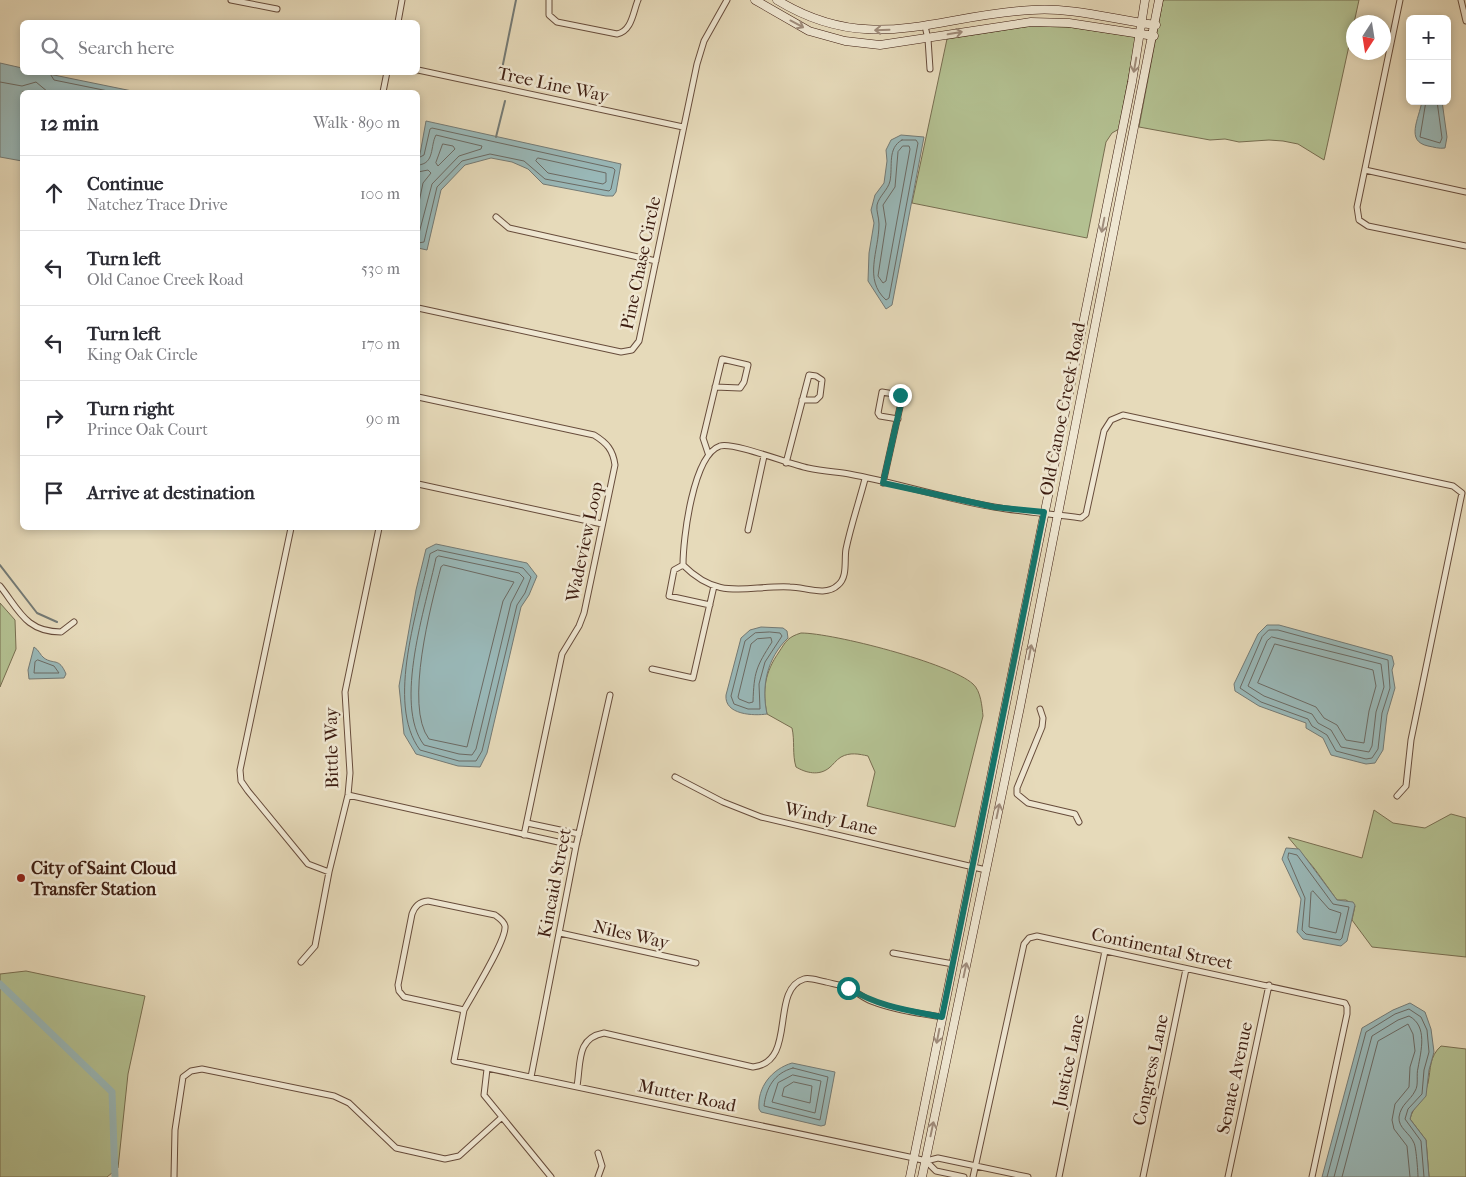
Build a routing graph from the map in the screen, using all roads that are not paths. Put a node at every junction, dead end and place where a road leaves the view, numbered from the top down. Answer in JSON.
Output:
{"nodes":[{"id":1,"x":231,"y":0,"type":"edge"},
{"id":2,"x":402,"y":0,"type":"edge"},
{"id":3,"x":549,"y":0,"type":"edge"},
{"id":4,"x":638,"y":0,"type":"edge"},
{"id":5,"x":728,"y":0,"type":"edge"},
{"id":6,"x":755,"y":0,"type":"edge"},
{"id":7,"x":778,"y":0,"type":"edge"},
{"id":8,"x":1146,"y":0,"type":"edge"},
{"id":9,"x":1159,"y":0,"type":"edge"},
{"id":10,"x":1400,"y":0,"type":"edge"},
{"id":11,"x":1461,"y":0,"type":"edge"},
{"id":12,"x":277,"y":9,"type":"dead end"},
{"id":13,"x":398,"y":20,"type":"edge"},
{"id":14,"x":1466,"y":21,"type":"edge"},
{"id":15,"x":1142,"y":24,"type":"junction"},
{"id":16,"x":1156,"y":25,"type":"junction"},
{"id":17,"x":925,"y":26,"type":"junction"},
{"id":18,"x":1140,"y":34,"type":"junction"},
{"id":19,"x":1154,"y":36,"type":"junction"},
{"id":20,"x":928,"y":39,"type":"junction"},
{"id":21,"x":930,"y":69,"type":"dead end"},
{"id":22,"x":420,"y":70,"type":"edge"},
{"id":23,"x":386,"y":75,"type":"edge"},
{"id":24,"x":383,"y":90,"type":"edge"},
{"id":25,"x":683,"y":127,"type":"junction"},
{"id":26,"x":1365,"y":170,"type":"junction"},
{"id":27,"x":1466,"y":192,"type":"edge"},
{"id":28,"x":496,"y":218,"type":"dead end"},
{"id":29,"x":1466,"y":246,"type":"edge"},
{"id":30,"x":656,"y":260,"type":"junction"},
{"id":31,"x":420,"y":308,"type":"edge"},
{"id":32,"x":1071,"y":382,"type":"junction"},
{"id":33,"x":1084,"y":385,"type":"junction"},
{"id":34,"x":715,"y":387,"type":"junction"},
{"id":35,"x":420,"y":397,"type":"edge"},
{"id":36,"x":802,"y":400,"type":"junction"},
{"id":37,"x":898,"y":419,"type":"junction"},
{"id":38,"x":708,"y":453,"type":"junction"},
{"id":39,"x":764,"y":456,"type":"junction"},
{"id":40,"x":786,"y":463,"type":"junction"},
{"id":41,"x":864,"y":478,"type":"junction"},
{"id":42,"x":883,"y":483,"type":"junction"},
{"id":43,"x":420,"y":484,"type":"edge"},
{"id":44,"x":1044,"y":512,"type":"junction"},
{"id":45,"x":1057,"y":515,"type":"junction"},
{"id":46,"x":602,"y":524,"type":"junction"},
{"id":47,"x":291,"y":530,"type":"edge"},
{"id":48,"x":379,"y":530,"type":"edge"},
{"id":49,"x":748,"y":530,"type":"dead end"},
{"id":50,"x":683,"y":565,"type":"junction"},
{"id":51,"x":0,"y":586,"type":"edge"},
{"id":52,"x":714,"y":586,"type":"junction"},
{"id":53,"x":710,"y":605,"type":"junction"},
{"id":54,"x":74,"y":622,"type":"dead end"},
{"id":55,"x":652,"y":669,"type":"dead end"},
{"id":56,"x":610,"y":695,"type":"dead end"},
{"id":57,"x":1040,"y":710,"type":"dead end"},
{"id":58,"x":676,"y":777,"type":"dead end"},
{"id":59,"x":348,"y":795,"type":"junction"},
{"id":60,"x":1397,"y":796,"type":"dead end"},
{"id":61,"x":1079,"y":822,"type":"dead end"},
{"id":62,"x":526,"y":823,"type":"junction"},
{"id":63,"x":524,"y":834,"type":"junction"},
{"id":64,"x":579,"y":834,"type":"junction"},
{"id":65,"x":576,"y":846,"type":"junction"},
{"id":66,"x":972,"y":867,"type":"junction"},
{"id":67,"x":986,"y":870,"type":"junction"},
{"id":68,"x":329,"y":872,"type":"junction"},
{"id":69,"x":560,"y":933,"type":"junction"},
{"id":70,"x":1105,"y":951,"type":"junction"},
{"id":71,"x":893,"y":953,"type":"dead end"},
{"id":72,"x":301,"y":962,"type":"dead end"},
{"id":73,"x":696,"y":963,"type":"dead end"},
{"id":74,"x":953,"y":964,"type":"junction"},
{"id":75,"x":1186,"y":969,"type":"junction"},
{"id":76,"x":1269,"y":985,"type":"junction"},
{"id":77,"x":464,"y":1010,"type":"junction"},
{"id":78,"x":942,"y":1017,"type":"junction"},
{"id":79,"x":487,"y":1069,"type":"junction"},
{"id":80,"x":531,"y":1077,"type":"junction"},
{"id":81,"x":577,"y":1086,"type":"junction"},
{"id":82,"x":501,"y":1118,"type":"junction"},
{"id":83,"x":598,"y":1153,"type":"dead end"},
{"id":84,"x":914,"y":1158,"type":"junction"},
{"id":85,"x":926,"y":1161,"type":"junction"},
{"id":86,"x":976,"y":1166,"type":"junction"},
{"id":87,"x":174,"y":1177,"type":"edge"},
{"id":88,"x":551,"y":1177,"type":"edge"},
{"id":89,"x":598,"y":1177,"type":"edge"},
{"id":90,"x":910,"y":1177,"type":"edge"},
{"id":91,"x":922,"y":1177,"type":"edge"},
{"id":92,"x":964,"y":1177,"type":"edge"},
{"id":93,"x":973,"y":1177,"type":"edge"},
{"id":94,"x":1028,"y":1177,"type":"edge"},
{"id":95,"x":1059,"y":1177,"type":"edge"},
{"id":96,"x":1143,"y":1177,"type":"edge"},
{"id":97,"x":1228,"y":1177,"type":"edge"},
{"id":98,"x":1312,"y":1177,"type":"edge"}],
"edges":[{"from":1,"to":12,"type":"street"},
{"from":2,"to":13,"type":"street"},
{"from":3,"to":4,"type":"street"},
{"from":5,"to":25,"type":"street","name":"Pine Chase Circle"},
{"from":6,"to":20,"type":"main road","one_way":true},
{"from":17,"to":7,"type":"main road","one_way":true},
{"from":8,"to":15,"type":"main road","name":"Old Canoe Creek Road"},
{"from":9,"to":16,"type":"main road","name":"Old Canoe Creek Road"},
{"from":10,"to":26,"type":"street"},
{"from":11,"to":14,"type":"street"},
{"from":15,"to":16,"type":"main road"},
{"from":15,"to":17,"type":"main road"},
{"from":15,"to":18,"type":"main road","name":"Old Canoe Creek Road"},
{"from":16,"to":19,"type":"main road","name":"Old Canoe Creek Road"},
{"from":17,"to":20,"type":"street"},
{"from":18,"to":19,"type":"main road"},
{"from":20,"to":18,"type":"main road","one_way":true},
{"from":18,"to":32,"type":"main road","name":"Old Canoe Creek Road","one_way":true},
{"from":19,"to":33,"type":"main road","name":"Old Canoe Creek Road"},
{"from":20,"to":21,"type":"street"},
{"from":22,"to":25,"type":"street","name":"Tree Line Way"},
{"from":23,"to":24,"type":"street"},
{"from":25,"to":30,"type":"street","name":"Pine Chase Circle"},
{"from":26,"to":27,"type":"street"},
{"from":26,"to":29,"type":"street"},
{"from":28,"to":30,"type":"street"},
{"from":30,"to":31,"type":"street","name":"Pine Chase Circle"},
{"from":32,"to":33,"type":"main road"},
{"from":32,"to":44,"type":"main road","name":"Old Canoe Creek Road"},
{"from":33,"to":45,"type":"main road","name":"Old Canoe Creek Road"},
{"from":34,"to":34,"type":"street"},
{"from":34,"to":38,"type":"street"},
{"from":35,"to":46,"type":"street","name":"Wadeview Loop"},
{"from":36,"to":36,"type":"street"},
{"from":36,"to":40,"type":"street"},
{"from":37,"to":37,"type":"street"},
{"from":37,"to":42,"type":"street"},
{"from":38,"to":39,"type":"street"},
{"from":38,"to":50,"type":"street"},
{"from":39,"to":40,"type":"street"},
{"from":39,"to":49,"type":"street"},
{"from":40,"to":41,"type":"street"},
{"from":41,"to":42,"type":"street"},
{"from":41,"to":52,"type":"street"},
{"from":42,"to":44,"type":"street"},
{"from":43,"to":46,"type":"street"},
{"from":44,"to":45,"type":"street"},
{"from":44,"to":66,"type":"main road","name":"Old Canoe Creek Road"},
{"from":45,"to":60,"type":"street"},
{"from":67,"to":45,"type":"main road","name":"Old Canoe Creek Road","one_way":true},
{"from":46,"to":62,"type":"street","name":"Wadeview Loop"},
{"from":47,"to":68,"type":"street"},
{"from":48,"to":59,"type":"street","name":"Bittle Way"},
{"from":50,"to":52,"type":"street"},
{"from":50,"to":53,"type":"street"},
{"from":51,"to":54,"type":"street"},
{"from":52,"to":53,"type":"street"},
{"from":53,"to":55,"type":"street"},
{"from":56,"to":64,"type":"street","name":"Kincaid Street"},
{"from":57,"to":61,"type":"street"},
{"from":58,"to":66,"type":"street","name":"Windy Lane"},
{"from":59,"to":63,"type":"street"},
{"from":59,"to":68,"type":"street","name":"Bittle Way"},
{"from":62,"to":63,"type":"street","name":"Wadeview Loop"},
{"from":62,"to":64,"type":"street"},
{"from":63,"to":65,"type":"street"},
{"from":64,"to":65,"type":"street","name":"Kincaid Street"},
{"from":65,"to":69,"type":"street","name":"Kincaid Street"},
{"from":66,"to":67,"type":"street","name":"Windy Lane"},
{"from":66,"to":74,"type":"main road","name":"Old Canoe Creek Road"},
{"from":85,"to":67,"type":"main road","name":"Old Canoe Creek Road","one_way":true},
{"from":68,"to":72,"type":"street","name":"Bittle Way"},
{"from":69,"to":73,"type":"street","name":"Niles Way"},
{"from":69,"to":80,"type":"street","name":"Kincaid Street"},
{"from":70,"to":75,"type":"street","name":"Continental Street"},
{"from":70,"to":86,"type":"street","name":"Continental Street"},
{"from":70,"to":95,"type":"street","name":"Justice Lane"},
{"from":71,"to":74,"type":"street"},
{"from":74,"to":78,"type":"main road","name":"Old Canoe Creek Road"},
{"from":75,"to":76,"type":"street","name":"Continental Street"},
{"from":75,"to":96,"type":"street","name":"Congress Lane"},
{"from":76,"to":97,"type":"street","name":"Senate Avenue"},
{"from":76,"to":98,"type":"street","name":"Continental Street"},
{"from":77,"to":77,"type":"street"},
{"from":77,"to":79,"type":"street","name":"Mutter Road"},
{"from":78,"to":81,"type":"street"},
{"from":78,"to":84,"type":"main road","name":"Old Canoe Creek Road","one_way":true},
{"from":79,"to":80,"type":"street","name":"Mutter Road"},
{"from":79,"to":82,"type":"street"},
{"from":80,"to":81,"type":"street","name":"Mutter Road"},
{"from":81,"to":84,"type":"street","name":"Mutter Road"},
{"from":82,"to":87,"type":"street"},
{"from":82,"to":88,"type":"street"},
{"from":83,"to":89,"type":"street"},
{"from":84,"to":85,"type":"street","name":"Mutter Road"},
{"from":84,"to":90,"type":"main road","name":"Old Canoe Creek Road"},
{"from":85,"to":86,"type":"street"},
{"from":85,"to":91,"type":"main road","name":"Old Canoe Creek Road"},
{"from":85,"to":92,"type":"street"},
{"from":86,"to":93,"type":"street","name":"Continental Street"},
{"from":86,"to":94,"type":"street"}]}
